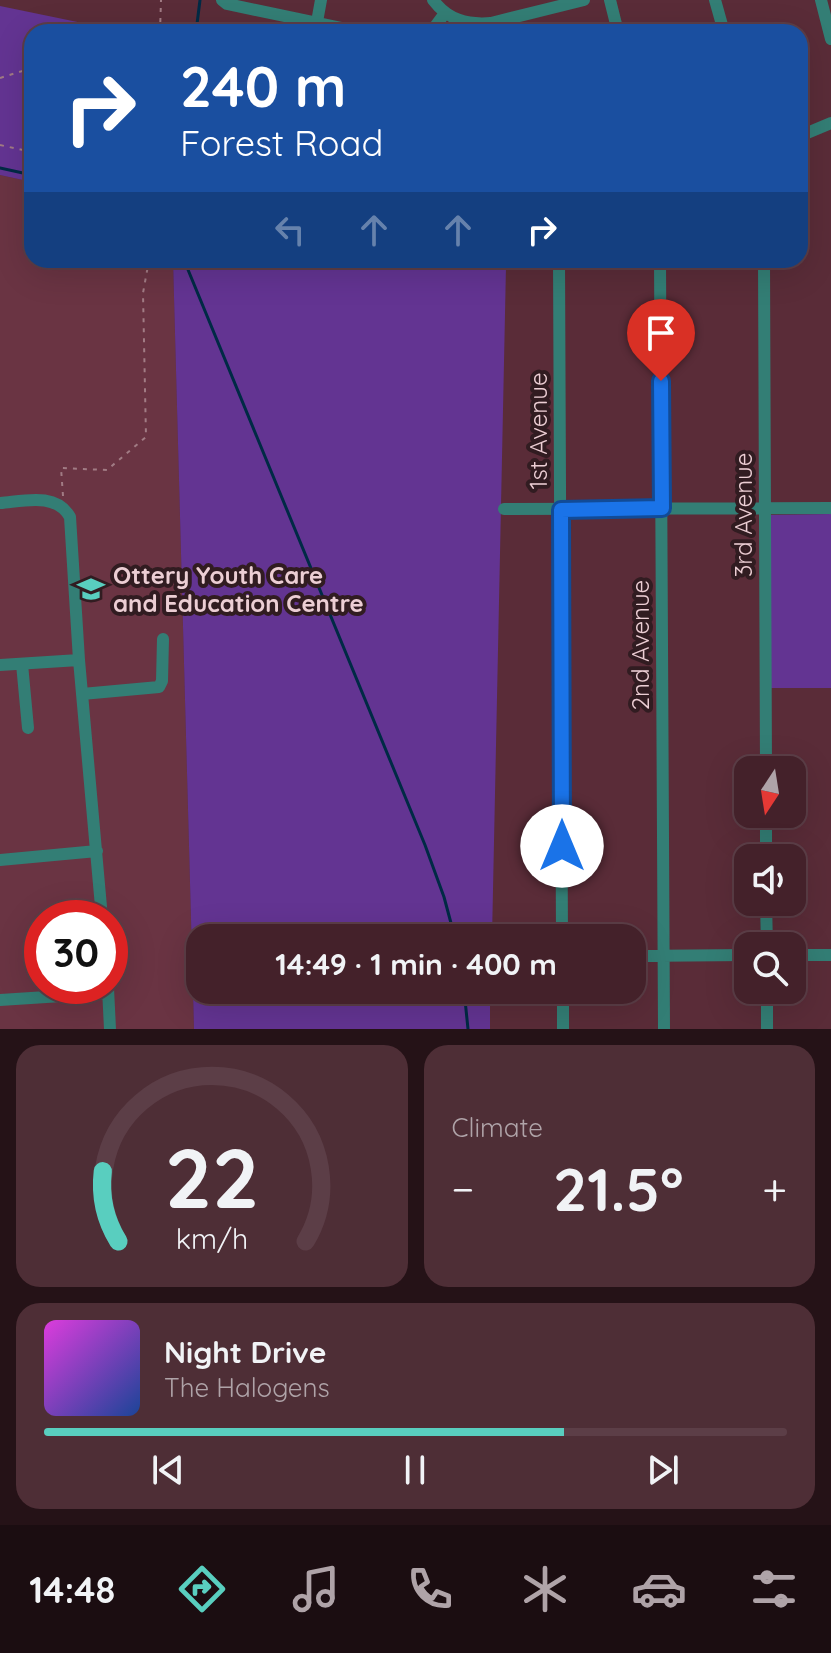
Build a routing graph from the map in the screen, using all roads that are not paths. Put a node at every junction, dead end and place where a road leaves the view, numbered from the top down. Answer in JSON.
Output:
{"nodes":[{"id":1,"x":222,"y":0,"type":"edge"},
{"id":2,"x":321,"y":0,"type":"edge"},
{"id":3,"x":433,"y":0,"type":"edge"},
{"id":4,"x":584,"y":0,"type":"edge"},
{"id":5,"x":610,"y":0,"type":"edge"},
{"id":6,"x":715,"y":0,"type":"edge"},
{"id":7,"x":821,"y":0,"type":"edge"},
{"id":8,"x":445,"y":13,"type":"junction"},
{"id":9,"x":317,"y":22,"type":"junction"},
{"id":10,"x":326,"y":24,"type":"edge"},
{"id":11,"x":437,"y":24,"type":"edge"},
{"id":12,"x":616,"y":24,"type":"edge"},
{"id":13,"x":722,"y":24,"type":"edge"},
{"id":14,"x":831,"y":39,"type":"edge"},
{"id":15,"x":831,"y":123,"type":"edge"},
{"id":16,"x":808,"y":133,"type":"edge"},
{"id":17,"x":559,"y":268,"type":"edge"},
{"id":18,"x":660,"y":268,"type":"edge"},
{"id":19,"x":764,"y":268,"type":"edge"},
{"id":20,"x":0,"y":503,"type":"edge"},
{"id":21,"x":662,"y":508,"type":"junction"},
{"id":22,"x":764,"y":508,"type":"junction"},
{"id":23,"x":831,"y":508,"type":"edge"},
{"id":24,"x":504,"y":509,"type":"dead end"},
{"id":25,"x":561,"y":510,"type":"junction"},
{"id":26,"x":163,"y":639,"type":"dead end"},
{"id":27,"x":79,"y":660,"type":"junction"},
{"id":28,"x":22,"y":664,"type":"junction"},
{"id":29,"x":0,"y":665,"type":"edge"},
{"id":30,"x":82,"y":694,"type":"junction"},
{"id":31,"x":28,"y":728,"type":"dead end"},
{"id":32,"x":766,"y":756,"type":"edge"},
{"id":33,"x":97,"y":851,"type":"junction"},
{"id":34,"x":0,"y":860,"type":"edge"},
{"id":35,"x":101,"y":900,"type":"edge"},
{"id":36,"x":562,"y":924,"type":"edge"},
{"id":37,"x":734,"y":955,"type":"edge"},
{"id":38,"x":806,"y":955,"type":"edge"},
{"id":39,"x":831,"y":955,"type":"edge"},
{"id":40,"x":646,"y":956,"type":"edge"},
{"id":41,"x":664,"y":956,"type":"junction"},
{"id":42,"x":24,"y":998,"type":"edge"},
{"id":43,"x":0,"y":1000,"type":"edge"},
{"id":44,"x":109,"y":1004,"type":"edge"},
{"id":45,"x":563,"y":1004,"type":"edge"},
{"id":46,"x":767,"y":1004,"type":"edge"},
{"id":47,"x":110,"y":1029,"type":"edge"},
{"id":48,"x":563,"y":1029,"type":"edge"},
{"id":49,"x":664,"y":1029,"type":"edge"},
{"id":50,"x":767,"y":1029,"type":"edge"}],
"edges":[{"from":1,"to":9,"type":"street"},
{"from":2,"to":9,"type":"street"},
{"from":3,"to":8,"type":"street"},
{"from":4,"to":8,"type":"street"},
{"from":5,"to":12,"type":"street"},
{"from":6,"to":13,"type":"street"},
{"from":7,"to":14,"type":"street"},
{"from":8,"to":11,"type":"street"},
{"from":9,"to":10,"type":"street"},
{"from":15,"to":16,"type":"street"},
{"from":17,"to":25,"type":"street","name":"1st Avenue"},
{"from":18,"to":21,"type":"street","name":"2nd Avenue"},
{"from":19,"to":22,"type":"street","name":"3rd Avenue"},
{"from":20,"to":27,"type":"street"},
{"from":21,"to":22,"type":"street"},
{"from":21,"to":25,"type":"street"},
{"from":21,"to":41,"type":"street","name":"2nd Avenue"},
{"from":22,"to":23,"type":"street"},
{"from":22,"to":32,"type":"street","name":"3rd Avenue"},
{"from":24,"to":25,"type":"street"},
{"from":25,"to":36,"type":"street","name":"1st Avenue"},
{"from":26,"to":30,"type":"street"},
{"from":27,"to":28,"type":"street"},
{"from":27,"to":30,"type":"street"},
{"from":28,"to":29,"type":"street"},
{"from":28,"to":31,"type":"street"},
{"from":30,"to":33,"type":"street"},
{"from":33,"to":34,"type":"street"},
{"from":33,"to":35,"type":"street"},
{"from":37,"to":41,"type":"street"},
{"from":38,"to":39,"type":"street"},
{"from":40,"to":41,"type":"street"},
{"from":41,"to":49,"type":"street","name":"2nd Avenue"},
{"from":42,"to":43,"type":"street"},
{"from":44,"to":47,"type":"street"},
{"from":45,"to":48,"type":"street"},
{"from":46,"to":50,"type":"street"}]}
